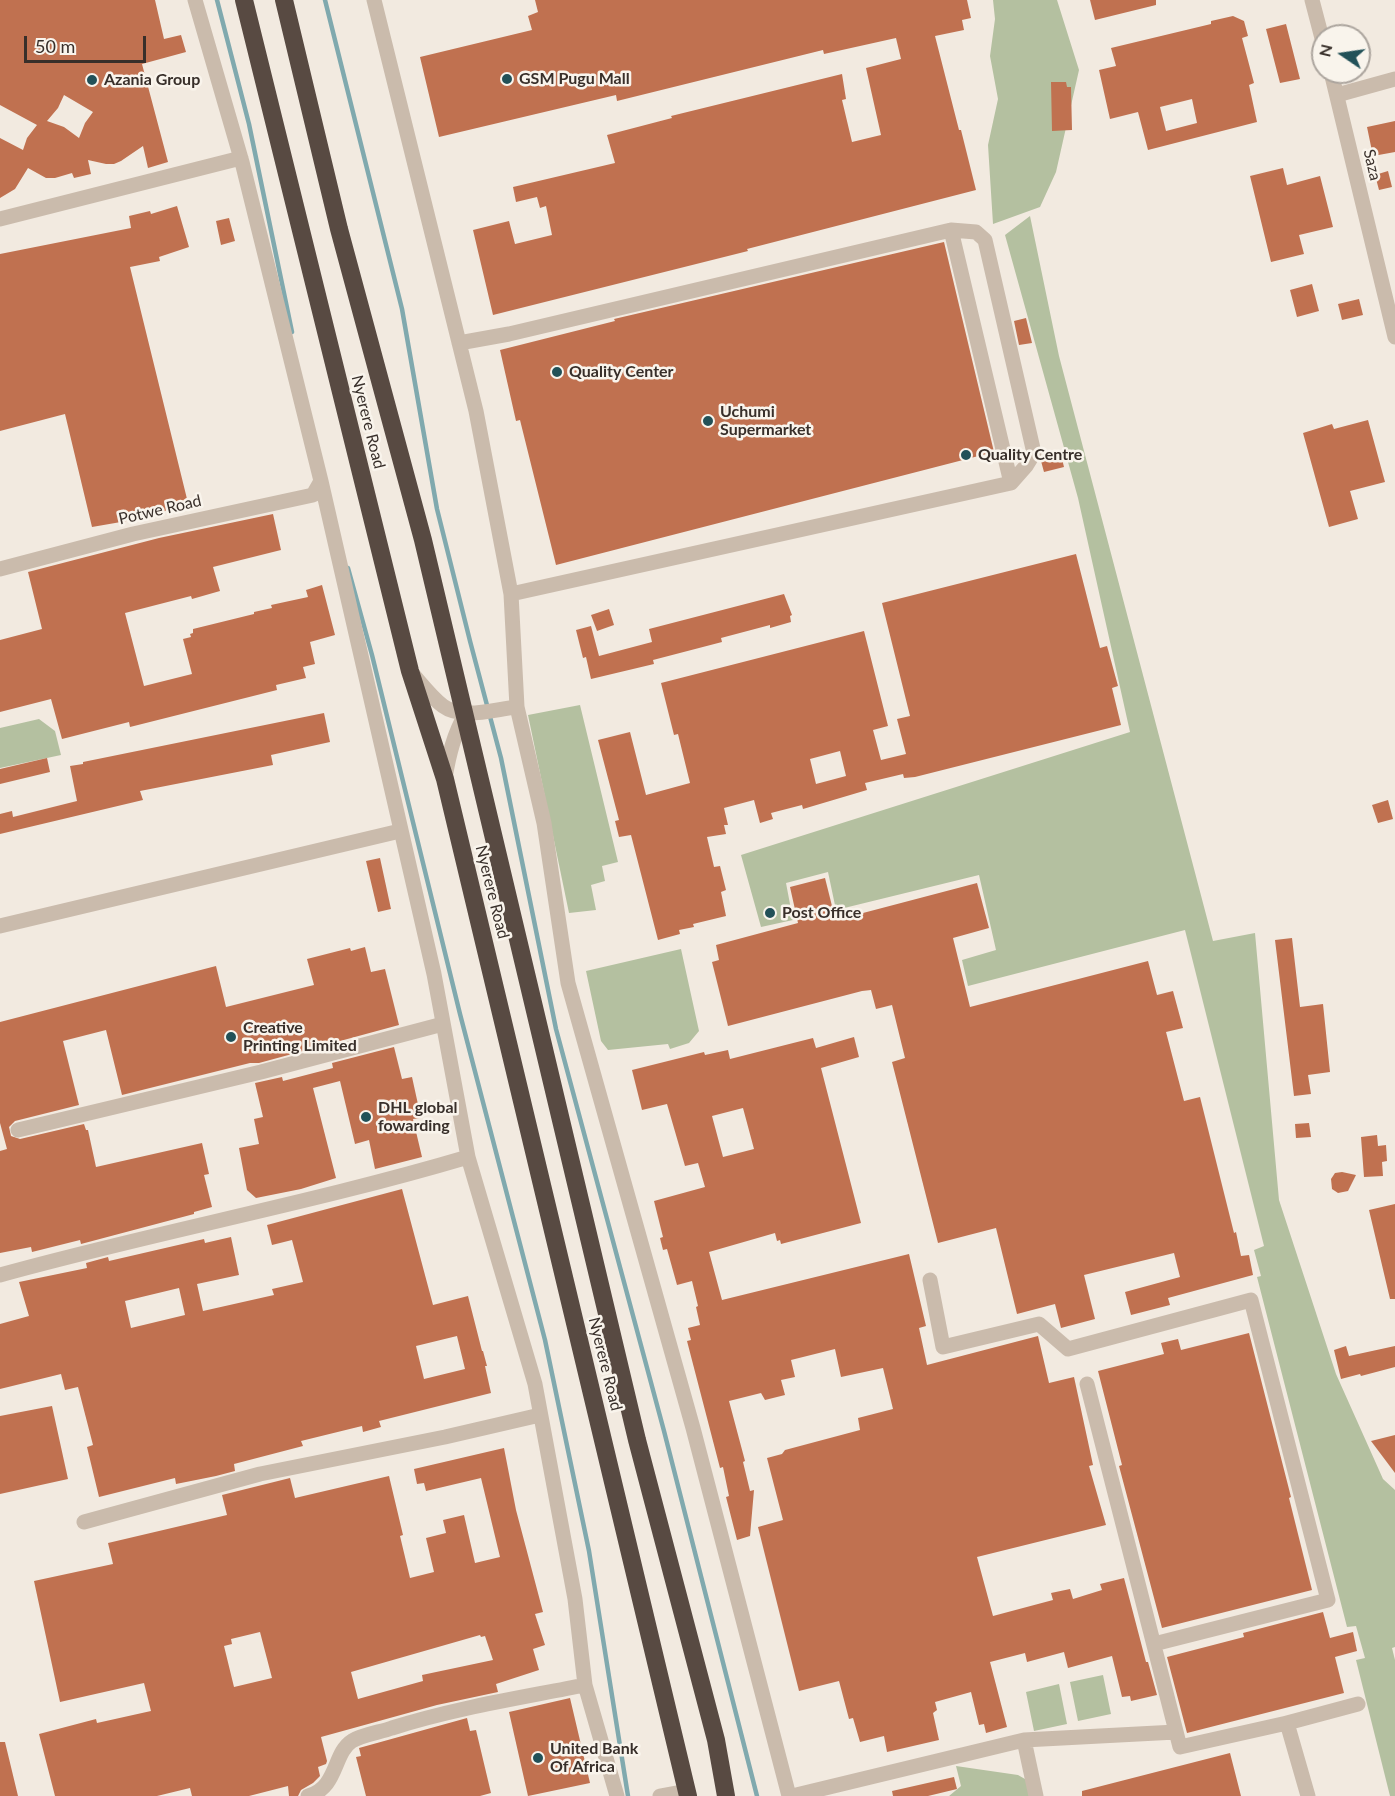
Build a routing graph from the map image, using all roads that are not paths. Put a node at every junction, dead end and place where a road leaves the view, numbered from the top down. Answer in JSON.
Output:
{"nodes":[{"id":1,"x":195,"y":0,"type":"edge"},
{"id":2,"x":243,"y":0,"type":"edge"},
{"id":3,"x":284,"y":0,"type":"edge"},
{"id":4,"x":374,"y":0,"type":"edge"},
{"id":5,"x":1312,"y":0,"type":"edge"},
{"id":6,"x":1318,"y":24,"type":"edge"},
{"id":7,"x":1395,"y":79,"type":"edge"},
{"id":8,"x":1334,"y":84,"type":"edge"},
{"id":9,"x":1337,"y":95,"type":"junction"},
{"id":10,"x":241,"y":158,"type":"junction"},
{"id":11,"x":0,"y":219,"type":"edge"},
{"id":12,"x":951,"y":230,"type":"junction"},
{"id":13,"x":1395,"y":337,"type":"edge"},
{"id":14,"x":459,"y":343,"type":"junction"},
{"id":15,"x":321,"y":481,"type":"junction"},
{"id":16,"x":1011,"y":483,"type":"junction"},
{"id":17,"x":0,"y":569,"type":"edge"},
{"id":18,"x":511,"y":594,"type":"junction"},
{"id":19,"x":410,"y":671,"type":"junction"},
{"id":20,"x":517,"y":707,"type":"junction"},
{"id":21,"x":466,"y":713,"type":"junction"},
{"id":22,"x":445,"y":779,"type":"junction"},
{"id":23,"x":400,"y":831,"type":"junction"},
{"id":24,"x":0,"y":926,"type":"edge"},
{"id":25,"x":443,"y":1024,"type":"junction"},
{"id":26,"x":18,"y":1130,"type":"dead end"},
{"id":27,"x":468,"y":1157,"type":"junction"},
{"id":28,"x":0,"y":1275,"type":"edge"},
{"id":29,"x":930,"y":1280,"type":"dead end"},
{"id":30,"x":1087,"y":1384,"type":"dead end"},
{"id":31,"x":540,"y":1415,"type":"junction"},
{"id":32,"x":84,"y":1522,"type":"dead end"},
{"id":33,"x":1154,"y":1644,"type":"junction"},
{"id":34,"x":585,"y":1685,"type":"junction"},
{"id":35,"x":1358,"y":1704,"type":"dead end"},
{"id":36,"x":1287,"y":1723,"type":"junction"},
{"id":37,"x":1176,"y":1732,"type":"junction"},
{"id":38,"x":1024,"y":1740,"type":"junction"},
{"id":39,"x":687,"y":1793,"type":"edge"},
{"id":40,"x":308,"y":1796,"type":"edge"},
{"id":41,"x":617,"y":1796,"type":"edge"},
{"id":42,"x":660,"y":1796,"type":"edge"},
{"id":43,"x":726,"y":1796,"type":"edge"},
{"id":44,"x":790,"y":1796,"type":"edge"},
{"id":45,"x":1036,"y":1796,"type":"edge"},
{"id":46,"x":1308,"y":1796,"type":"edge"}],
"edges":[{"from":1,"to":10,"type":"street"},
{"from":2,"to":19,"type":"highway","name":"Nyerere Road"},
{"from":3,"to":21,"type":"highway","name":"Nyerere Road"},
{"from":4,"to":14,"type":"street"},
{"from":5,"to":6,"type":"street"},
{"from":7,"to":9,"type":"street"},
{"from":8,"to":9,"type":"street","name":"Saza"},
{"from":9,"to":13,"type":"street","name":"Saza"},
{"from":10,"to":11,"type":"street"},
{"from":10,"to":15,"type":"street"},
{"from":12,"to":14,"type":"street"},
{"from":12,"to":16,"type":"street"},
{"from":12,"to":16,"type":"street"},
{"from":14,"to":18,"type":"street"},
{"from":15,"to":17,"type":"street","name":"Potwe Road"},
{"from":15,"to":23,"type":"street"},
{"from":16,"to":18,"type":"street"},
{"from":18,"to":20,"type":"street"},
{"from":19,"to":21,"type":"street"},
{"from":19,"to":22,"type":"highway","name":"Nyerere Road"},
{"from":20,"to":21,"type":"street"},
{"from":20,"to":44,"type":"street"},
{"from":21,"to":22,"type":"street"},
{"from":21,"to":43,"type":"highway","name":"Nyerere Road"},
{"from":22,"to":39,"type":"highway","name":"Nyerere Road"},
{"from":23,"to":24,"type":"street"},
{"from":23,"to":25,"type":"street"},
{"from":25,"to":26,"type":"street"},
{"from":25,"to":27,"type":"street"},
{"from":27,"to":28,"type":"street"},
{"from":27,"to":31,"type":"street"},
{"from":29,"to":33,"type":"street"},
{"from":30,"to":33,"type":"street"},
{"from":31,"to":32,"type":"street"},
{"from":31,"to":34,"type":"street"},
{"from":33,"to":37,"type":"street"},
{"from":34,"to":40,"type":"street"},
{"from":34,"to":41,"type":"street"},
{"from":35,"to":36,"type":"street"},
{"from":36,"to":37,"type":"street"},
{"from":36,"to":46,"type":"street"},
{"from":37,"to":38,"type":"street"},
{"from":38,"to":44,"type":"street"},
{"from":38,"to":45,"type":"street"},
{"from":39,"to":42,"type":"street"}]}
